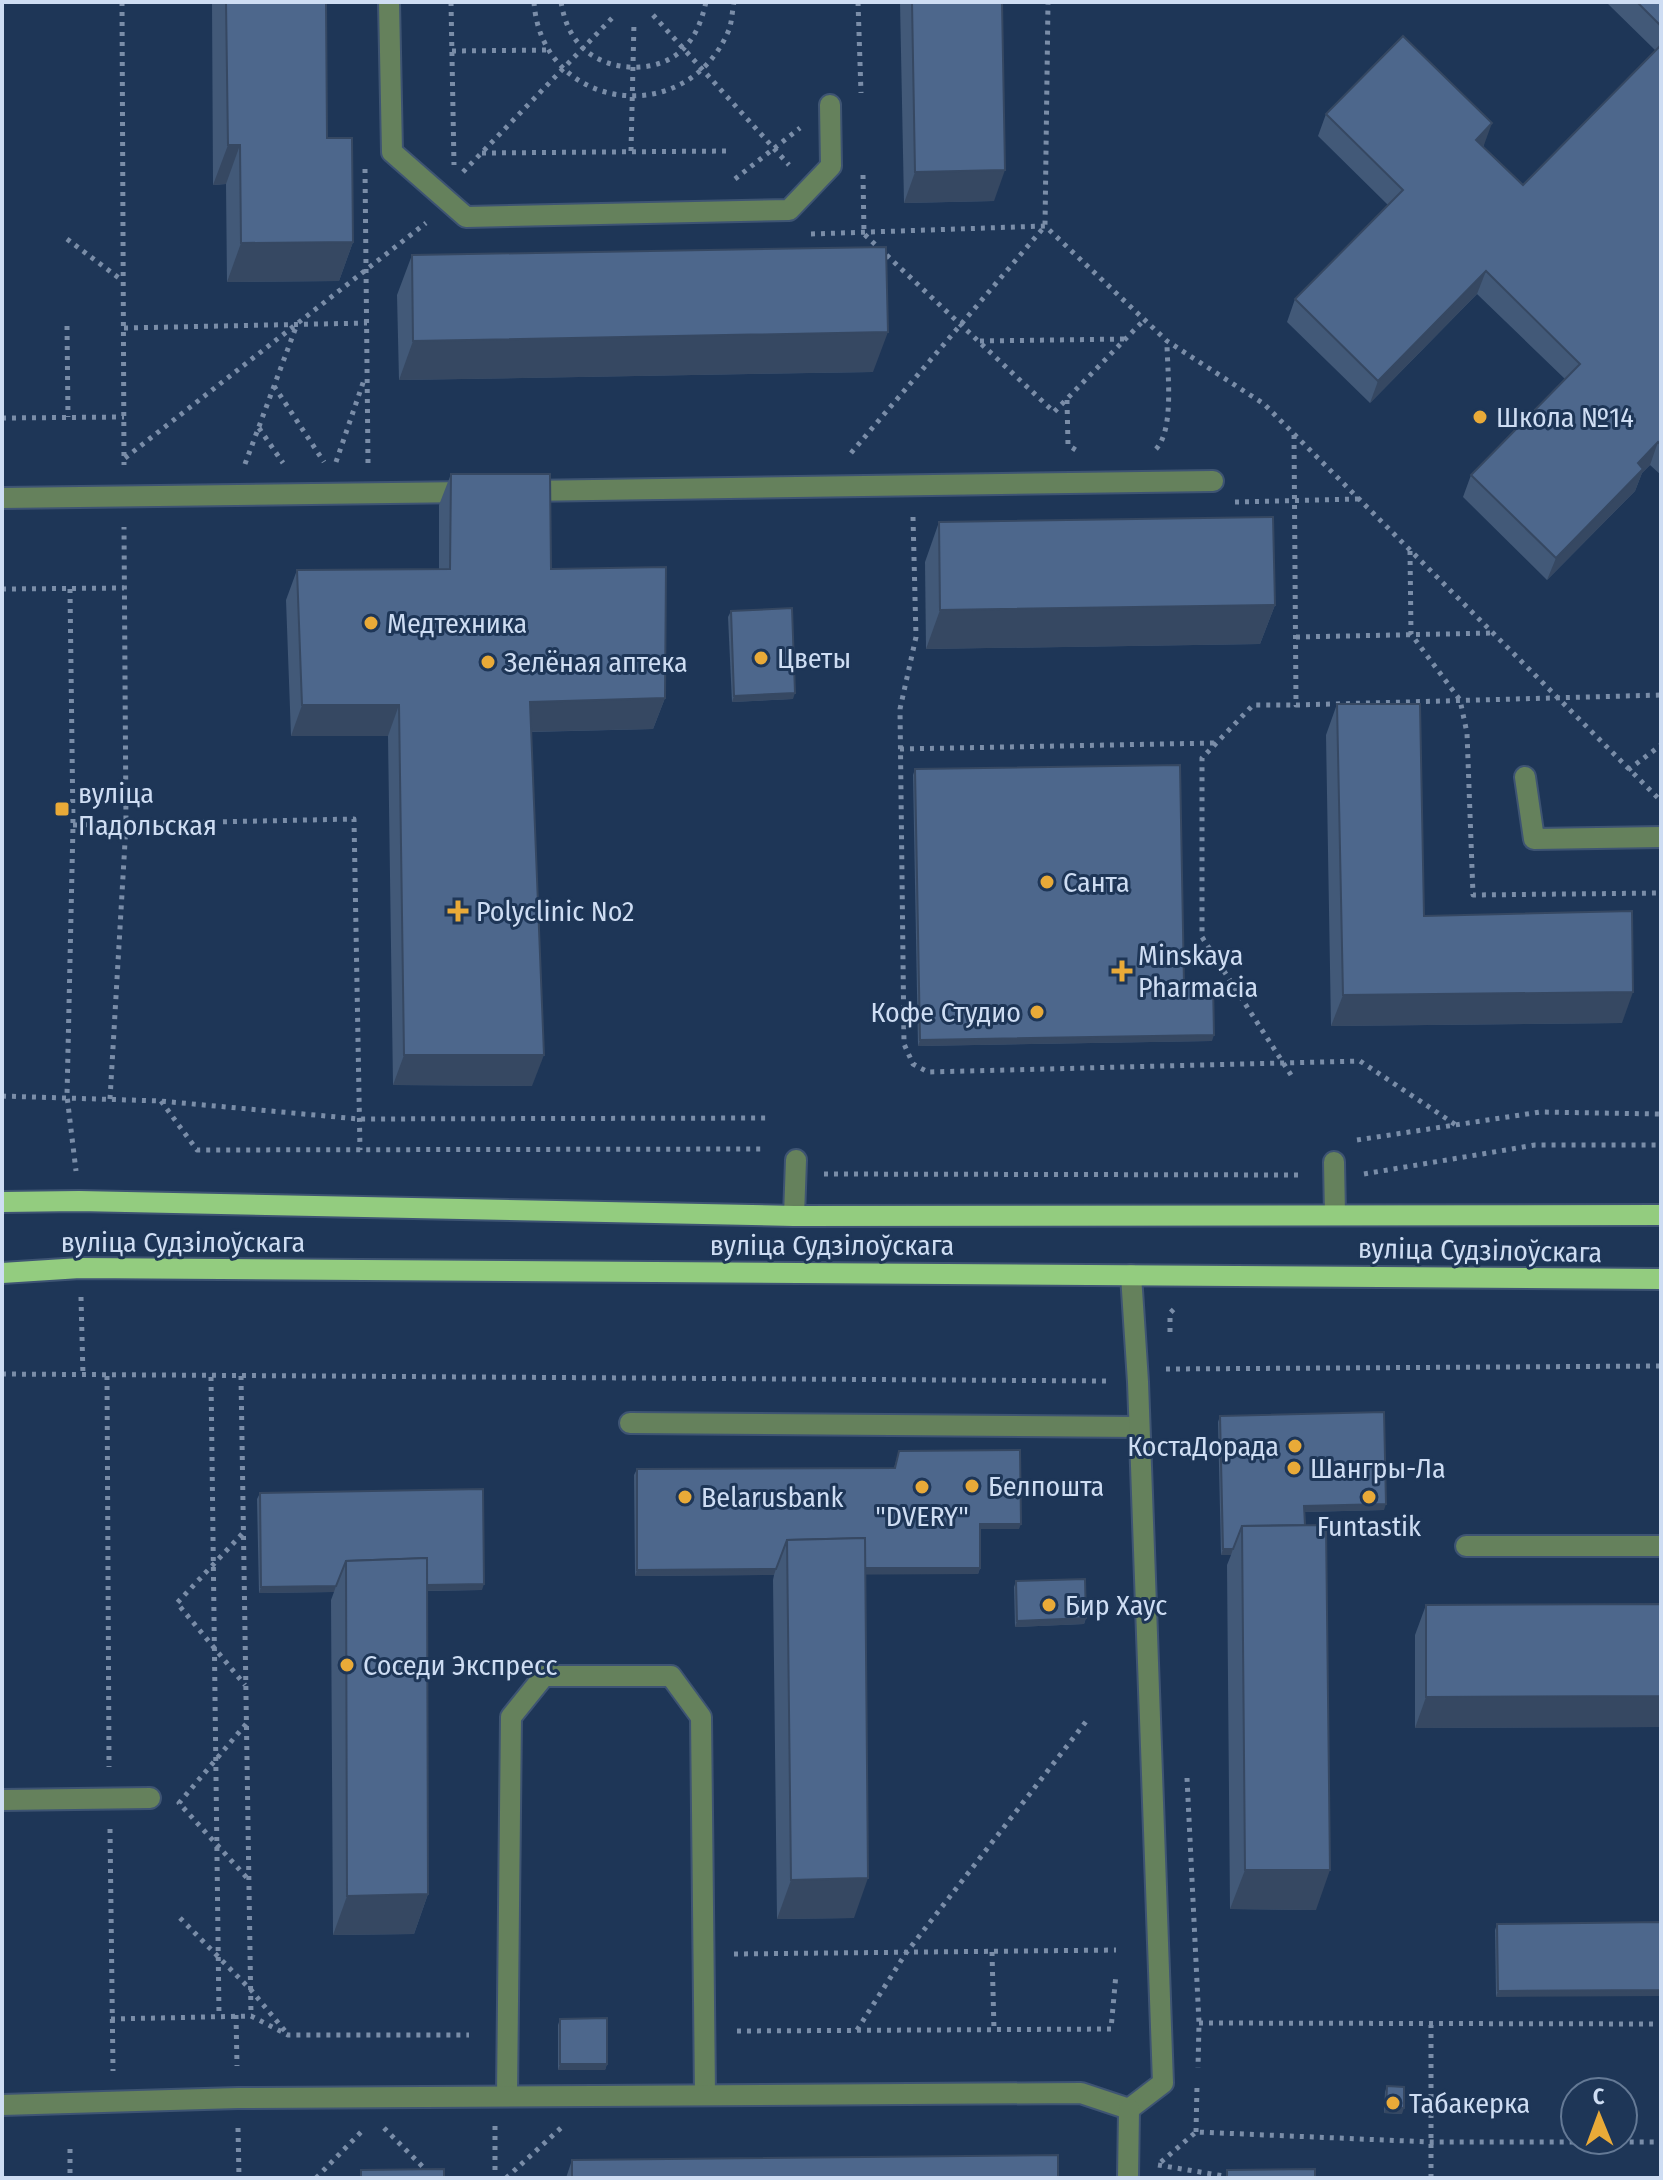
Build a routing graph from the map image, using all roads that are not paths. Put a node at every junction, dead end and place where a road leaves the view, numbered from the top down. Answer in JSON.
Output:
{"nodes":[{"id":1,"x":389,"y":2,"type":"edge"},
{"id":2,"x":830,"y":105,"type":"dead end"},
{"id":3,"x":1213,"y":481,"type":"dead end"},
{"id":4,"x":2,"y":498,"type":"edge"},
{"id":5,"x":1525,"y":777,"type":"dead end"},
{"id":6,"x":1661,"y":837,"type":"edge"},
{"id":7,"x":796,"y":1160,"type":"dead end"},
{"id":8,"x":1334,"y":1168,"type":"road end"},
{"id":9,"x":2,"y":1202,"type":"edge"},
{"id":10,"x":1335,"y":1215,"type":"junction"},
{"id":11,"x":1661,"y":1215,"type":"edge"},
{"id":12,"x":794,"y":1216,"type":"junction"},
{"id":13,"x":2,"y":1273,"type":"edge"},
{"id":14,"x":1131,"y":1275,"type":"junction"},
{"id":15,"x":1661,"y":1279,"type":"edge"},
{"id":16,"x":630,"y":1423,"type":"dead end"},
{"id":17,"x":1139,"y":1427,"type":"junction"},
{"id":18,"x":1466,"y":1546,"type":"dead end"},
{"id":19,"x":1661,"y":1546,"type":"edge"},
{"id":20,"x":150,"y":1798,"type":"dead end"},
{"id":21,"x":2,"y":1800,"type":"edge"},
{"id":22,"x":705,"y":2095,"type":"junction"},
{"id":23,"x":507,"y":2096,"type":"junction"},
{"id":24,"x":2,"y":2105,"type":"edge"},
{"id":25,"x":1129,"y":2109,"type":"junction"},
{"id":26,"x":1128,"y":2178,"type":"edge"}],
"edges":[{"from":1,"to":2,"type":"lane"},
{"from":3,"to":4,"type":"lane"},
{"from":5,"to":6,"type":"lane"},
{"from":7,"to":12,"type":"lane"},
{"from":8,"to":10,"type":"lane"},
{"from":9,"to":12,"type":"main road","name":"вуліца Судзілоўскага"},
{"from":10,"to":11,"type":"main road","name":"вуліца Судзілоўскага"},
{"from":10,"to":12,"type":"main road","name":"вуліца Судзілоўскага"},
{"from":13,"to":14,"type":"main road","name":"вуліца Судзілоўскага"},
{"from":14,"to":15,"type":"main road","name":"вуліца Судзілоўскага"},
{"from":14,"to":17,"type":"lane"},
{"from":16,"to":17,"type":"lane"},
{"from":17,"to":25,"type":"lane"},
{"from":18,"to":19,"type":"lane"},
{"from":20,"to":21,"type":"lane"},
{"from":22,"to":23,"type":"lane"},
{"from":22,"to":23,"type":"lane"},
{"from":22,"to":25,"type":"lane"},
{"from":23,"to":24,"type":"lane"},
{"from":25,"to":26,"type":"lane"}]}
